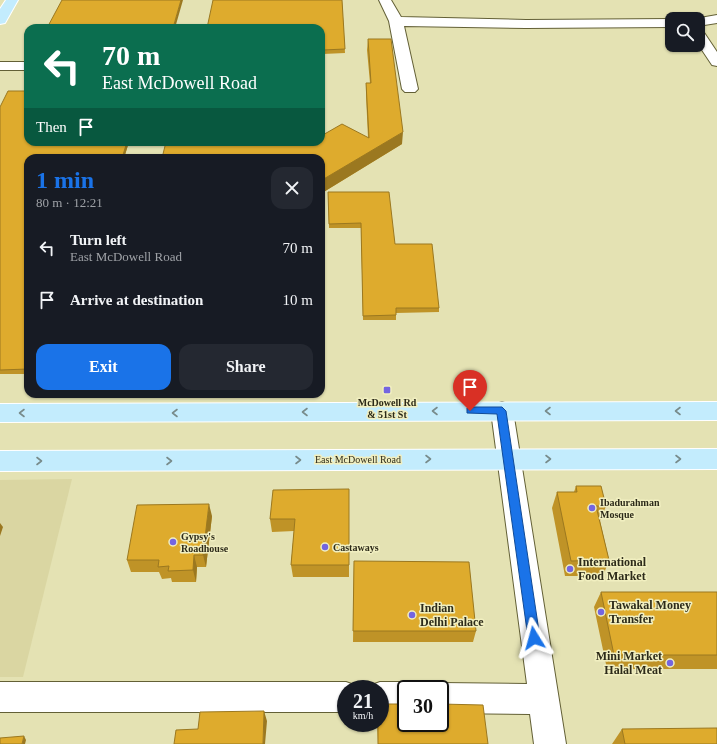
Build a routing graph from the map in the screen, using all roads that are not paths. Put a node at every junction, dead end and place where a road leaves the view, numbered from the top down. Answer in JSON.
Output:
{"nodes":[{"id":1,"x":12,"y":0,"type":"edge"},
{"id":2,"x":385,"y":0,"type":"edge"},
{"id":3,"x":717,"y":19,"type":"edge"},
{"id":4,"x":0,"y":20,"type":"edge"},
{"id":5,"x":396,"y":21,"type":"junction"},
{"id":6,"x":705,"y":22,"type":"edge"},
{"id":7,"x":665,"y":23,"type":"edge"},
{"id":8,"x":705,"y":23,"type":"edge"},
{"id":9,"x":717,"y":23,"type":"edge"},
{"id":10,"x":705,"y":44,"type":"edge"},
{"id":11,"x":717,"y":62,"type":"edge"},
{"id":12,"x":0,"y":66,"type":"edge"},
{"id":13,"x":24,"y":66,"type":"edge"},
{"id":14,"x":410,"y":89,"type":"dead end"},
{"id":15,"x":502,"y":411,"type":"junction"},
{"id":16,"x":717,"y":411,"type":"edge"},
{"id":17,"x":0,"y":414,"type":"edge"},
{"id":18,"x":508,"y":458,"type":"junction"},
{"id":19,"x":717,"y":459,"type":"edge"},
{"id":20,"x":0,"y":461,"type":"edge"},
{"id":21,"x":0,"y":697,"type":"edge"},
{"id":22,"x":337,"y":697,"type":"edge"},
{"id":23,"x":449,"y":698,"type":"edge"},
{"id":24,"x":543,"y":699,"type":"junction"},
{"id":25,"x":550,"y":744,"type":"edge"}],
"edges":[{"from":1,"to":4,"type":"main road"},
{"from":2,"to":5,"type":"street"},
{"from":3,"to":6,"type":"street"},
{"from":5,"to":7,"type":"street"},
{"from":5,"to":14,"type":"street"},
{"from":8,"to":9,"type":"street"},
{"from":10,"to":11,"type":"street"},
{"from":12,"to":13,"type":"street"},
{"from":16,"to":15,"type":"main road","one_way":true},
{"from":15,"to":17,"type":"main road","one_way":true},
{"from":15,"to":18,"type":"street"},
{"from":18,"to":19,"type":"main road","name":"East McDowell Road","one_way":true},
{"from":20,"to":18,"type":"main road","name":"East McDowell Road","one_way":true},
{"from":18,"to":24,"type":"street"},
{"from":21,"to":22,"type":"street"},
{"from":23,"to":24,"type":"street"},
{"from":24,"to":25,"type":"street"}]}
